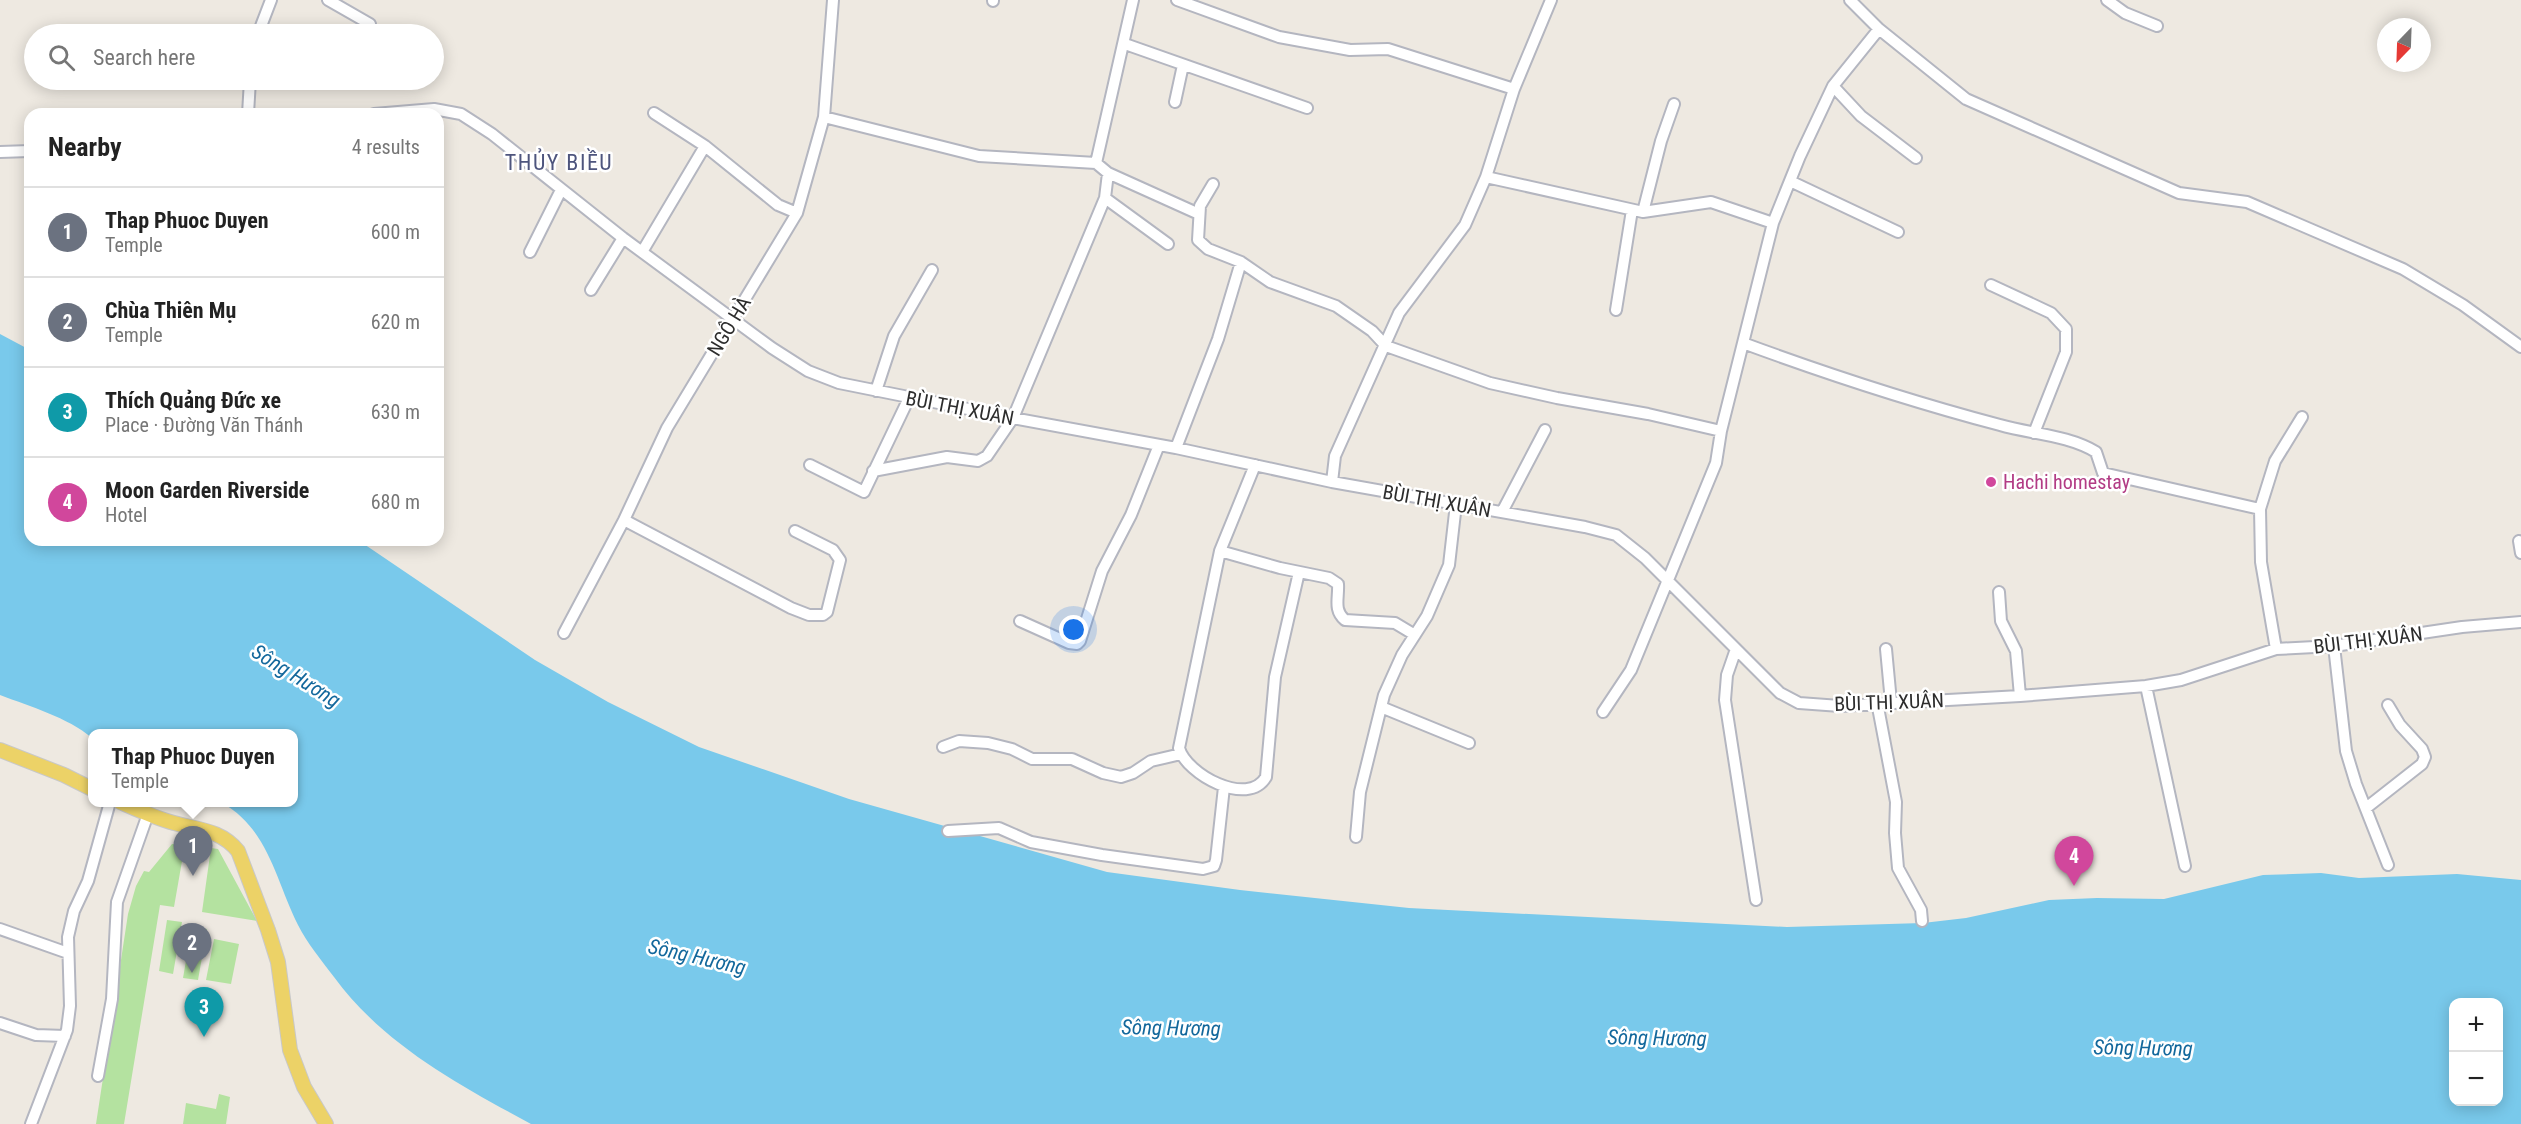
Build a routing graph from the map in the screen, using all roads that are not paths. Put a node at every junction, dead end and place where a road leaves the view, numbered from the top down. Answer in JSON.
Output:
{"nodes":[{"id":1,"x":271,"y":0,"type":"edge"},
{"id":2,"x":328,"y":0,"type":"edge"},
{"id":3,"x":833,"y":0,"type":"edge"},
{"id":4,"x":1133,"y":0,"type":"edge"},
{"id":5,"x":1177,"y":0,"type":"edge"},
{"id":6,"x":1551,"y":0,"type":"edge"},
{"id":7,"x":1850,"y":0,"type":"edge"},
{"id":8,"x":2107,"y":0,"type":"edge"},
{"id":9,"x":262,"y":24,"type":"edge"},
{"id":10,"x":370,"y":24,"type":"dead end"},
{"id":11,"x":2157,"y":26,"type":"dead end"},
{"id":12,"x":1879,"y":29,"type":"junction"},
{"id":13,"x":1125,"y":44,"type":"junction"},
{"id":14,"x":1184,"y":65,"type":"junction"},
{"id":15,"x":1833,"y":86,"type":"junction"},
{"id":16,"x":1514,"y":89,"type":"junction"},
{"id":17,"x":249,"y":90,"type":"edge"},
{"id":18,"x":1175,"y":102,"type":"dead end"},
{"id":19,"x":1674,"y":104,"type":"dead end"},
{"id":20,"x":248,"y":108,"type":"edge"},
{"id":21,"x":1307,"y":108,"type":"dead end"},
{"id":22,"x":444,"y":111,"type":"edge"},
{"id":23,"x":654,"y":113,"type":"dead end"},
{"id":24,"x":824,"y":117,"type":"junction"},
{"id":25,"x":705,"y":146,"type":"junction"},
{"id":26,"x":24,"y":151,"type":"edge"},
{"id":27,"x":0,"y":152,"type":"edge"},
{"id":28,"x":1916,"y":158,"type":"dead end"},
{"id":29,"x":1096,"y":163,"type":"junction"},
{"id":30,"x":1108,"y":173,"type":"junction"},
{"id":31,"x":1486,"y":177,"type":"junction"},
{"id":32,"x":1790,"y":181,"type":"junction"},
{"id":33,"x":1213,"y":184,"type":"dead end"},
{"id":34,"x":561,"y":190,"type":"junction"},
{"id":35,"x":1105,"y":198,"type":"junction"},
{"id":36,"x":1638,"y":211,"type":"junction"},
{"id":37,"x":797,"y":213,"type":"junction"},
{"id":38,"x":1198,"y":214,"type":"junction"},
{"id":39,"x":1773,"y":224,"type":"junction"},
{"id":40,"x":1898,"y":232,"type":"dead end"},
{"id":41,"x":623,"y":238,"type":"junction"},
{"id":42,"x":1168,"y":244,"type":"dead end"},
{"id":43,"x":530,"y":252,"type":"dead end"},
{"id":44,"x":642,"y":252,"type":"junction"},
{"id":45,"x":1241,"y":262,"type":"junction"},
{"id":46,"x":932,"y":270,"type":"dead end"},
{"id":47,"x":1991,"y":285,"type":"dead end"},
{"id":48,"x":591,"y":290,"type":"dead end"},
{"id":49,"x":1616,"y":310,"type":"dead end"},
{"id":50,"x":733,"y":320,"type":"junction"},
{"id":51,"x":1743,"y":343,"type":"junction"},
{"id":52,"x":1386,"y":346,"type":"junction"},
{"id":53,"x":2521,"y":347,"type":"edge"},
{"id":54,"x":876,"y":391,"type":"junction"},
{"id":55,"x":909,"y":398,"type":"junction"},
{"id":56,"x":2302,"y":417,"type":"dead end"},
{"id":57,"x":1013,"y":418,"type":"junction"},
{"id":58,"x":1545,"y":430,"type":"dead end"},
{"id":59,"x":1721,"y":431,"type":"junction"},
{"id":60,"x":2034,"y":433,"type":"junction"},
{"id":61,"x":1159,"y":445,"type":"junction"},
{"id":62,"x":1176,"y":448,"type":"junction"},
{"id":63,"x":810,"y":465,"type":"dead end"},
{"id":64,"x":1255,"y":465,"type":"junction"},
{"id":65,"x":873,"y":471,"type":"junction"},
{"id":66,"x":1332,"y":482,"type":"junction"},
{"id":67,"x":1456,"y":504,"type":"junction"},
{"id":68,"x":2260,"y":508,"type":"junction"},
{"id":69,"x":1502,"y":512,"type":"junction"},
{"id":70,"x":624,"y":520,"type":"junction"},
{"id":71,"x":795,"y":531,"type":"dead end"},
{"id":72,"x":2519,"y":541,"type":"dead end"},
{"id":73,"x":1220,"y":551,"type":"junction"},
{"id":74,"x":2521,"y":553,"type":"edge"},
{"id":75,"x":1299,"y":572,"type":"junction"},
{"id":76,"x":1667,"y":580,"type":"junction"},
{"id":77,"x":1999,"y":592,"type":"dead end"},
{"id":78,"x":1020,"y":621,"type":"dead end"},
{"id":79,"x":2521,"y":622,"type":"edge"},
{"id":80,"x":564,"y":633,"type":"dead end"},
{"id":81,"x":1415,"y":635,"type":"junction"},
{"id":82,"x":2334,"y":646,"type":"junction"},
{"id":83,"x":1736,"y":649,"type":"junction"},
{"id":84,"x":1886,"y":649,"type":"dead end"},
{"id":85,"x":2276,"y":649,"type":"junction"},
{"id":86,"x":2146,"y":686,"type":"junction"},
{"id":87,"x":2020,"y":696,"type":"junction"},
{"id":88,"x":1877,"y":702,"type":"junction"},
{"id":89,"x":1891,"y":702,"type":"junction"},
{"id":90,"x":2388,"y":705,"type":"dead end"},
{"id":91,"x":1381,"y":707,"type":"junction"},
{"id":92,"x":1603,"y":712,"type":"dead end"},
{"id":93,"x":1469,"y":743,"type":"dead end"},
{"id":94,"x":943,"y":747,"type":"dead end"},
{"id":95,"x":0,"y":750,"type":"edge"},
{"id":96,"x":1181,"y":754,"type":"junction"},
{"id":97,"x":88,"y":786,"type":"edge"},
{"id":98,"x":1224,"y":787,"type":"junction"},
{"id":99,"x":109,"y":807,"type":"edge"},
{"id":100,"x":132,"y":807,"type":"edge"},
{"id":101,"x":2366,"y":808,"type":"junction"},
{"id":102,"x":148,"y":814,"type":"junction"},
{"id":103,"x":948,"y":831,"type":"dead end"},
{"id":104,"x":1356,"y":837,"type":"dead end"},
{"id":105,"x":2388,"y":865,"type":"dead end"},
{"id":106,"x":2185,"y":866,"type":"dead end"},
{"id":107,"x":1756,"y":900,"type":"dead end"},
{"id":108,"x":1922,"y":921,"type":"dead end"},
{"id":109,"x":0,"y":929,"type":"edge"},
{"id":110,"x":68,"y":953,"type":"junction"},
{"id":111,"x":0,"y":1023,"type":"edge"},
{"id":112,"x":65,"y":1036,"type":"junction"},
{"id":113,"x":98,"y":1076,"type":"dead end"},
{"id":114,"x":31,"y":1124,"type":"edge"},
{"id":115,"x":326,"y":1124,"type":"edge"}],
"edges":[{"from":1,"to":9,"type":"street"},
{"from":2,"to":10,"type":"street"},
{"from":3,"to":24,"type":"street","name":"NGÔ HÀ"},
{"from":4,"to":13,"type":"street"},
{"from":5,"to":16,"type":"street"},
{"from":6,"to":16,"type":"street"},
{"from":7,"to":12,"type":"street"},
{"from":8,"to":11,"type":"street"},
{"from":12,"to":15,"type":"street"},
{"from":12,"to":53,"type":"street"},
{"from":13,"to":14,"type":"street"},
{"from":13,"to":29,"type":"street"},
{"from":14,"to":18,"type":"street"},
{"from":14,"to":21,"type":"street"},
{"from":15,"to":28,"type":"street"},
{"from":15,"to":32,"type":"street"},
{"from":16,"to":31,"type":"street"},
{"from":17,"to":20,"type":"street"},
{"from":19,"to":36,"type":"street"},
{"from":22,"to":34,"type":"street","name":"BÙI THỊ XUÂN"},
{"from":23,"to":25,"type":"street"},
{"from":24,"to":29,"type":"street"},
{"from":24,"to":37,"type":"street","name":"NGÔ HÀ"},
{"from":25,"to":37,"type":"street"},
{"from":25,"to":44,"type":"street"},
{"from":26,"to":27,"type":"street"},
{"from":29,"to":30,"type":"street"},
{"from":30,"to":35,"type":"street"},
{"from":30,"to":38,"type":"street"},
{"from":31,"to":36,"type":"street"},
{"from":31,"to":52,"type":"street"},
{"from":32,"to":39,"type":"street"},
{"from":32,"to":40,"type":"street"},
{"from":33,"to":38,"type":"street"},
{"from":34,"to":41,"type":"street","name":"BÙI THỊ XUÂN"},
{"from":34,"to":43,"type":"street"},
{"from":35,"to":42,"type":"street"},
{"from":35,"to":57,"type":"street"},
{"from":36,"to":39,"type":"street"},
{"from":36,"to":49,"type":"street"},
{"from":37,"to":50,"type":"street","name":"NGÔ HÀ"},
{"from":38,"to":45,"type":"street"},
{"from":39,"to":51,"type":"street"},
{"from":41,"to":44,"type":"street","name":"BÙI THỊ XUÂN"},
{"from":41,"to":48,"type":"street"},
{"from":44,"to":50,"type":"street","name":"BÙI THỊ XUÂN"},
{"from":45,"to":52,"type":"street"},
{"from":45,"to":62,"type":"street"},
{"from":46,"to":54,"type":"street"},
{"from":47,"to":60,"type":"street"},
{"from":50,"to":54,"type":"street","name":"BÙI THỊ XUÂN"},
{"from":50,"to":70,"type":"street","name":"NGÔ HÀ"},
{"from":51,"to":59,"type":"street"},
{"from":51,"to":60,"type":"street"},
{"from":52,"to":59,"type":"street"},
{"from":52,"to":66,"type":"street"},
{"from":54,"to":55,"type":"street","name":"BÙI THỊ XUÂN"},
{"from":55,"to":57,"type":"street","name":"BÙI THỊ XUÂN"},
{"from":55,"to":65,"type":"street"},
{"from":56,"to":68,"type":"street"},
{"from":57,"to":61,"type":"street","name":"BÙI THỊ XUÂN"},
{"from":57,"to":65,"type":"street"},
{"from":58,"to":69,"type":"street"},
{"from":59,"to":76,"type":"street"},
{"from":60,"to":68,"type":"street"},
{"from":61,"to":62,"type":"street","name":"BÙI THỊ XUÂN"},
{"from":61,"to":78,"type":"street"},
{"from":62,"to":64,"type":"street","name":"BÙI THỊ XUÂN"},
{"from":63,"to":65,"type":"street"},
{"from":64,"to":66,"type":"street","name":"BÙI THỊ XUÂN"},
{"from":64,"to":73,"type":"street"},
{"from":66,"to":67,"type":"street","name":"BÙI THỊ XUÂN"},
{"from":67,"to":69,"type":"street","name":"BÙI THỊ XUÂN"},
{"from":67,"to":81,"type":"street"},
{"from":68,"to":85,"type":"street"},
{"from":69,"to":76,"type":"street","name":"BÙI THỊ XUÂN"},
{"from":70,"to":71,"type":"street"},
{"from":70,"to":80,"type":"street","name":"NGÔ HÀ"},
{"from":72,"to":74,"type":"street"},
{"from":73,"to":75,"type":"street"},
{"from":73,"to":96,"type":"street"},
{"from":75,"to":81,"type":"street"},
{"from":75,"to":98,"type":"street"},
{"from":76,"to":83,"type":"street","name":"BÙI THỊ XUÂN"},
{"from":76,"to":92,"type":"street"},
{"from":77,"to":87,"type":"street"},
{"from":79,"to":82,"type":"street","name":"BÙI THỊ XUÂN"},
{"from":81,"to":91,"type":"street"},
{"from":82,"to":85,"type":"street","name":"BÙI THỊ XUÂN"},
{"from":82,"to":101,"type":"street"},
{"from":83,"to":88,"type":"street","name":"BÙI THỊ XUÂN"},
{"from":83,"to":107,"type":"street"},
{"from":84,"to":89,"type":"street"},
{"from":85,"to":86,"type":"street","name":"BÙI THỊ XUÂN"},
{"from":86,"to":87,"type":"street","name":"BÙI THỊ XUÂN"},
{"from":86,"to":106,"type":"street"},
{"from":87,"to":89,"type":"street","name":"BÙI THỊ XUÂN"},
{"from":88,"to":89,"type":"street","name":"BÙI THỊ XUÂN"},
{"from":88,"to":108,"type":"street"},
{"from":90,"to":101,"type":"street"},
{"from":91,"to":93,"type":"street"},
{"from":91,"to":104,"type":"street"},
{"from":94,"to":96,"type":"street"},
{"from":95,"to":97,"type":"main road"},
{"from":96,"to":98,"type":"street"},
{"from":98,"to":103,"type":"street"},
{"from":99,"to":110,"type":"street"},
{"from":100,"to":102,"type":"main road"},
{"from":101,"to":105,"type":"street"},
{"from":102,"to":113,"type":"street"},
{"from":102,"to":115,"type":"main road"},
{"from":109,"to":110,"type":"street"},
{"from":110,"to":112,"type":"street"},
{"from":111,"to":112,"type":"street"},
{"from":112,"to":114,"type":"street"}]}
